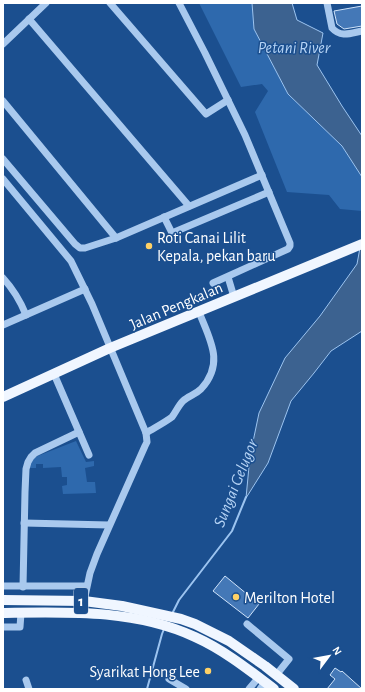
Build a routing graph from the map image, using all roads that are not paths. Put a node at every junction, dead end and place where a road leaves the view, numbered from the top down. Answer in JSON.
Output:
{"nodes":[{"id":1,"x":46,"y":3,"type":"edge"},
{"id":2,"x":110,"y":3,"type":"edge"},
{"id":3,"x":179,"y":3,"type":"edge"},
{"id":4,"x":327,"y":3,"type":"edge"},
{"id":5,"x":29,"y":19,"type":"junction"},
{"id":6,"x":362,"y":31,"type":"edge"},
{"id":7,"x":3,"y":44,"type":"edge"},
{"id":8,"x":228,"y":100,"type":"junction"},
{"id":9,"x":3,"y":102,"type":"edge"},
{"id":10,"x":4,"y":162,"type":"edge"},
{"id":11,"x":262,"y":175,"type":"junction"},
{"id":12,"x":3,"y":179,"type":"edge"},
{"id":13,"x":269,"y":192,"type":"junction"},
{"id":14,"x":190,"y":206,"type":"junction"},
{"id":15,"x":164,"y":217,"type":"junction"},
{"id":16,"x":116,"y":238,"type":"junction"},
{"id":17,"x":362,"y":244,"type":"edge"},
{"id":18,"x":228,"y":277,"type":"junction"},
{"id":19,"x":3,"y":278,"type":"edge"},
{"id":20,"x":213,"y":284,"type":"dead end"},
{"id":21,"x":85,"y":288,"type":"junction"},
{"id":22,"x":234,"y":297,"type":"junction"},
{"id":23,"x":199,"y":312,"type":"junction"},
{"id":24,"x":26,"y":315,"type":"junction"},
{"id":25,"x":3,"y":325,"type":"edge"},
{"id":26,"x":110,"y":348,"type":"junction"},
{"id":27,"x":54,"y":374,"type":"junction"},
{"id":28,"x":3,"y":397,"type":"edge"},
{"id":29,"x":79,"y":432,"type":"junction"},
{"id":30,"x":146,"y":433,"type":"junction"},
{"id":31,"x":89,"y":455,"type":"dead end"},
{"id":32,"x":24,"y":523,"type":"junction"},
{"id":33,"x":109,"y":525,"type":"junction"},
{"id":34,"x":3,"y":586,"type":"edge"},
{"id":35,"x":86,"y":586,"type":"junction"},
{"id":36,"x":23,"y":587,"type":"junction"},
{"id":37,"x":3,"y":600,"type":"edge"},
{"id":38,"x":84,"y":601,"type":"junction"},
{"id":39,"x":3,"y":613,"type":"edge"},
{"id":40,"x":21,"y":613,"type":"junction"},
{"id":41,"x":247,"y":624,"type":"dead end"},
{"id":42,"x":3,"y":627,"type":"edge"},
{"id":43,"x":229,"y":641,"type":"junction"},
{"id":44,"x":277,"y":674,"type":"junction"},
{"id":45,"x":26,"y":680,"type":"dead end"},
{"id":46,"x":262,"y":681,"type":"edge"},
{"id":47,"x":172,"y":684,"type":"edge"},
{"id":48,"x":29,"y":689,"type":"edge"},
{"id":49,"x":186,"y":689,"type":"edge"},
{"id":50,"x":249,"y":689,"type":"edge"},
{"id":51,"x":274,"y":689,"type":"edge"},
{"id":52,"x":288,"y":689,"type":"edge"},
{"id":53,"x":294,"y":689,"type":"edge"}],
"edges":[{"from":1,"to":5,"type":"street"},
{"from":2,"to":8,"type":"street"},
{"from":3,"to":8,"type":"street"},
{"from":4,"to":6,"type":"street"},
{"from":5,"to":7,"type":"street"},
{"from":5,"to":14,"type":"street"},
{"from":8,"to":11,"type":"street"},
{"from":9,"to":16,"type":"street"},
{"from":10,"to":16,"type":"street"},
{"from":11,"to":13,"type":"street"},
{"from":11,"to":14,"type":"street"},
{"from":12,"to":21,"type":"street"},
{"from":13,"to":15,"type":"street"},
{"from":13,"to":18,"type":"street"},
{"from":14,"to":15,"type":"street"},
{"from":15,"to":16,"type":"street"},
{"from":17,"to":22,"type":"main road","name":"Jalan Pengkalan"},
{"from":18,"to":20,"type":"street"},
{"from":18,"to":22,"type":"street"},
{"from":19,"to":24,"type":"street"},
{"from":21,"to":24,"type":"street"},
{"from":21,"to":26,"type":"street"},
{"from":22,"to":23,"type":"main road","name":"Jalan Pengkalan"},
{"from":23,"to":26,"type":"main road","name":"Jalan Pengkalan"},
{"from":23,"to":30,"type":"street"},
{"from":24,"to":25,"type":"street"},
{"from":26,"to":27,"type":"main road","name":"Jalan Pengkalan"},
{"from":26,"to":30,"type":"street"},
{"from":27,"to":28,"type":"main road","name":"Jalan Pengkalan"},
{"from":27,"to":29,"type":"street"},
{"from":29,"to":31,"type":"street"},
{"from":29,"to":32,"type":"street"},
{"from":30,"to":33,"type":"street"},
{"from":32,"to":33,"type":"street"},
{"from":32,"to":36,"type":"street"},
{"from":33,"to":35,"type":"street"},
{"from":34,"to":36,"type":"street"},
{"from":35,"to":36,"type":"street"},
{"from":35,"to":38,"type":"street"},
{"from":37,"to":38,"type":"main road","number":"1"},
{"from":38,"to":43,"type":"main road","number":"1"},
{"from":39,"to":40,"type":"main road","number":"1"},
{"from":40,"to":42,"type":"street"},
{"from":40,"to":46,"type":"main road","number":"1"},
{"from":41,"to":44,"type":"street"},
{"from":43,"to":44,"type":"main road","number":"1"},
{"from":43,"to":46,"type":"main road"},
{"from":44,"to":53,"type":"main road","number":"1"},
{"from":45,"to":48,"type":"street"},
{"from":46,"to":50,"type":"street"},
{"from":46,"to":51,"type":"main road","number":"1"},
{"from":46,"to":52,"type":"main road"},
{"from":47,"to":49,"type":"street"}]}
